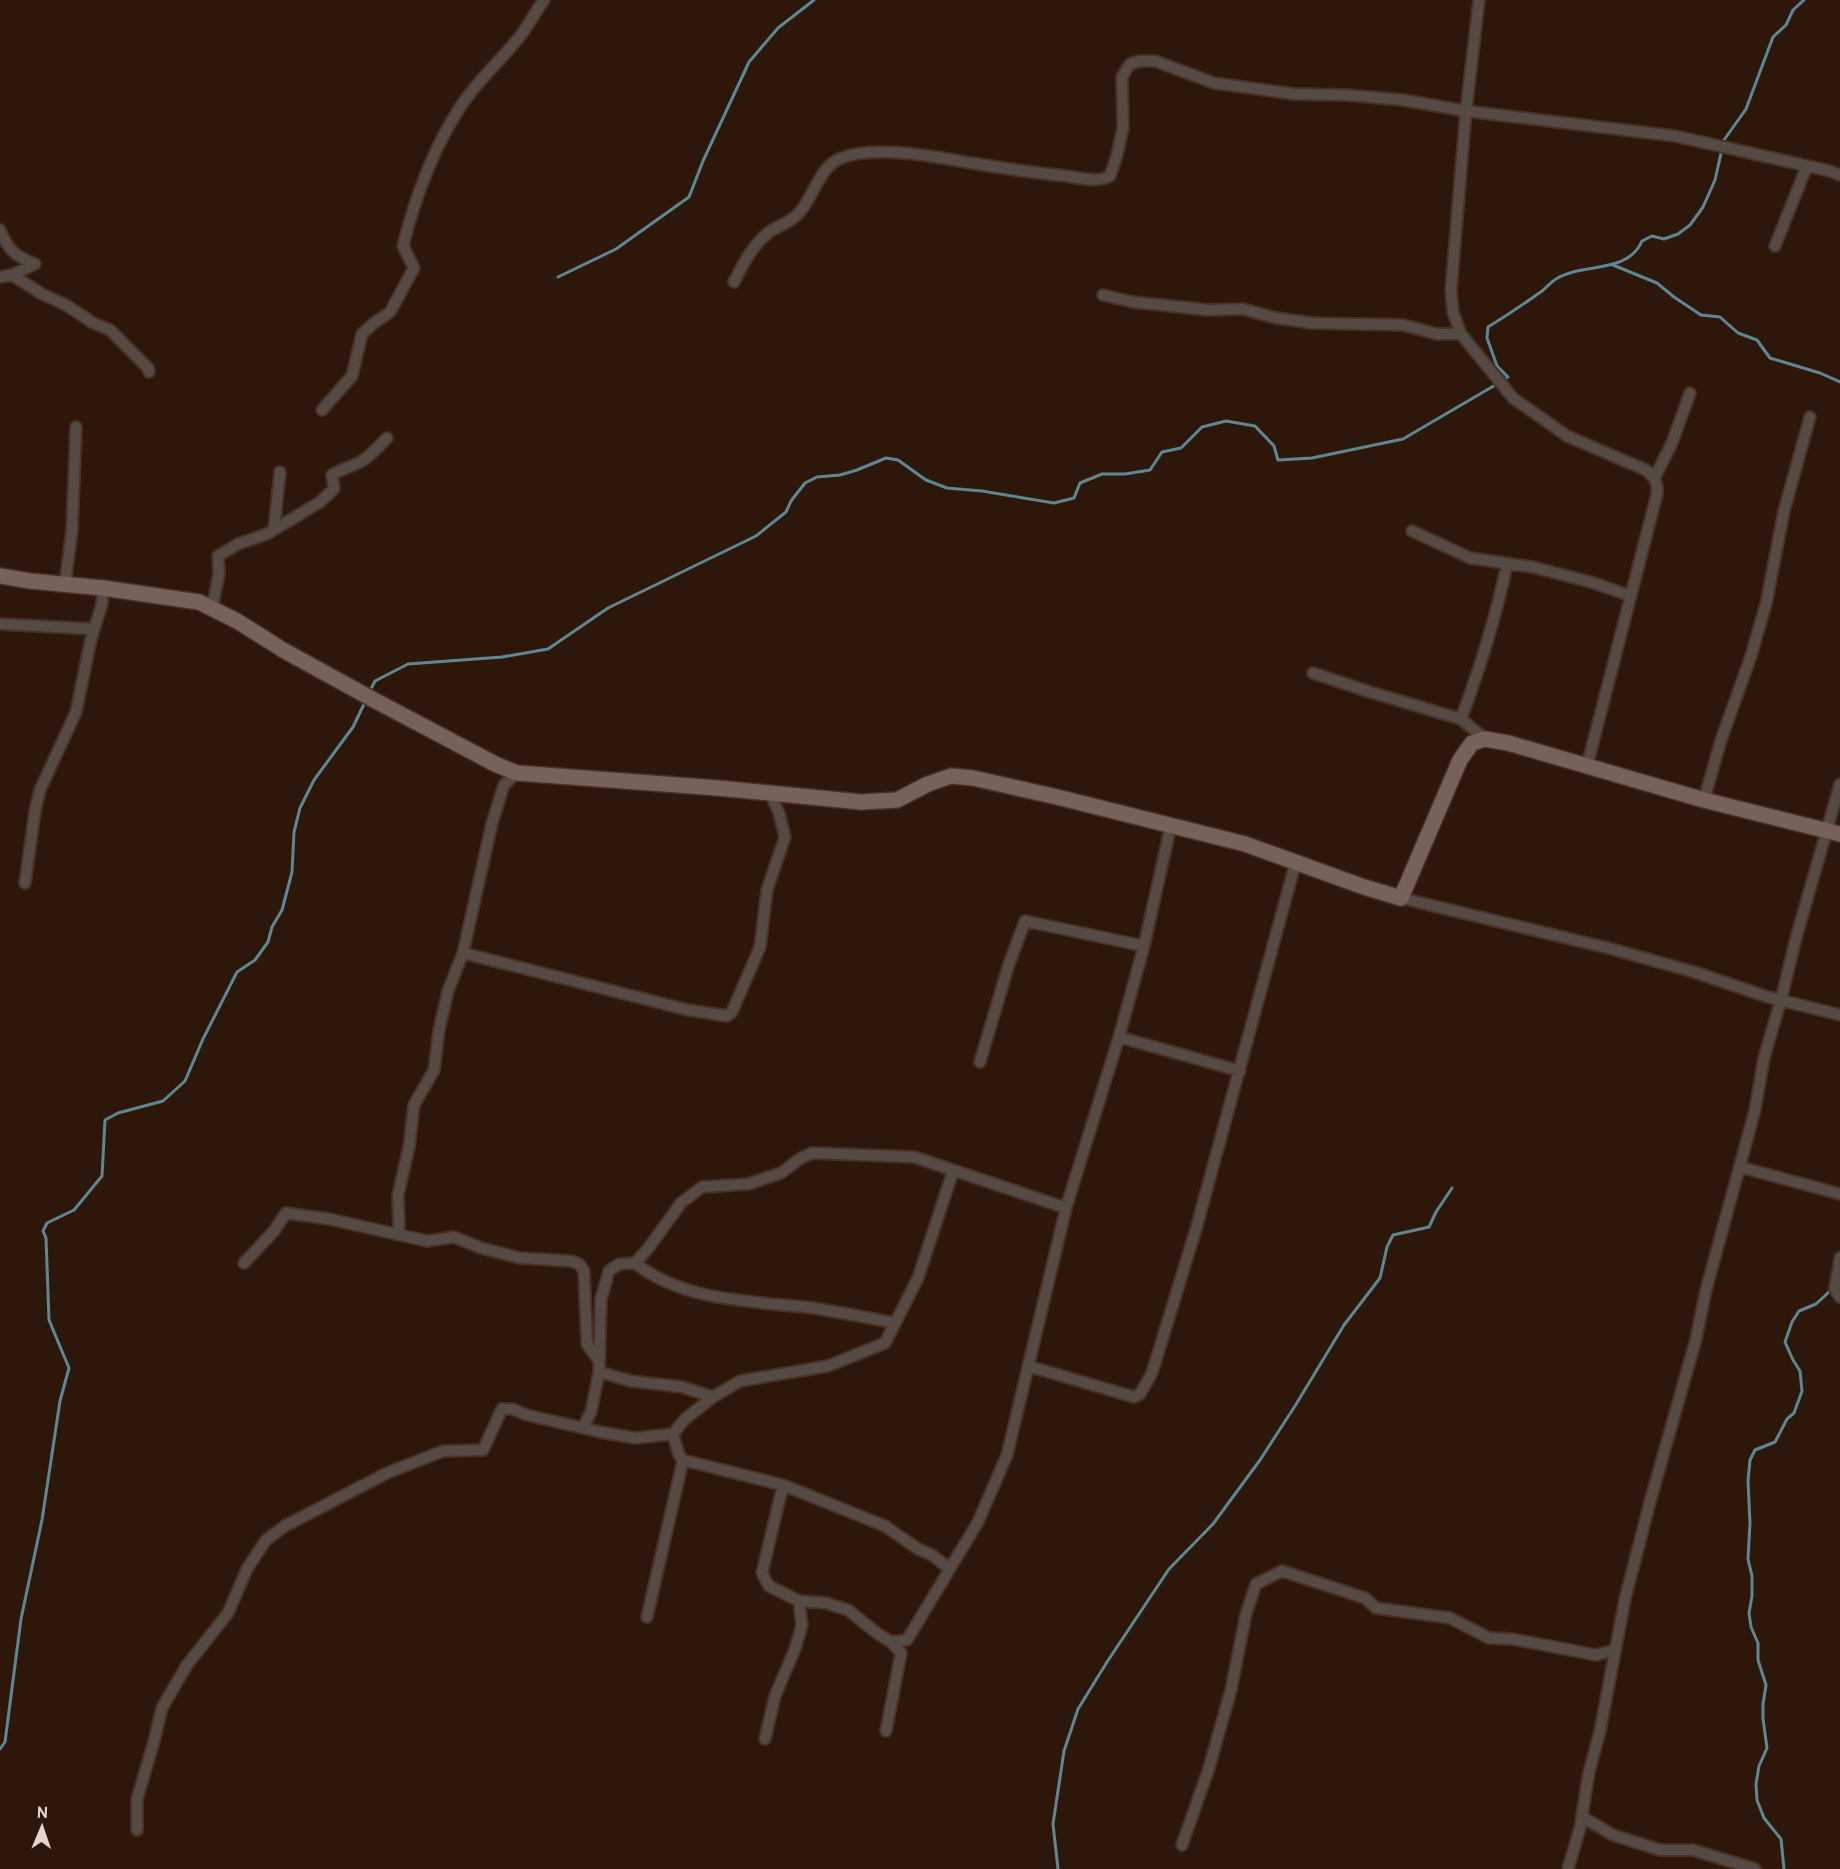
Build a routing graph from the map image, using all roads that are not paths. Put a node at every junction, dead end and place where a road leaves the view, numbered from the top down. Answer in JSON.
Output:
{"nodes":[{"id":1,"x":544,"y":0,"type":"edge"},
{"id":2,"x":1479,"y":0,"type":"edge"},
{"id":3,"x":1467,"y":111,"type":"junction"},
{"id":4,"x":1807,"y":166,"type":"junction"},
{"id":5,"x":1840,"y":175,"type":"edge"},
{"id":6,"x":0,"y":230,"type":"edge"},
{"id":7,"x":1775,"y":246,"type":"dead end"},
{"id":8,"x":12,"y":275,"type":"junction"},
{"id":9,"x":0,"y":277,"type":"edge"},
{"id":10,"x":734,"y":282,"type":"dead end"},
{"id":11,"x":1103,"y":295,"type":"dead end"},
{"id":12,"x":1461,"y":334,"type":"junction"},
{"id":13,"x":149,"y":372,"type":"dead end"},
{"id":14,"x":1690,"y":393,"type":"dead end"},
{"id":15,"x":322,"y":410,"type":"dead end"},
{"id":16,"x":1810,"y":417,"type":"dead end"},
{"id":17,"x":76,"y":427,"type":"dead end"},
{"id":18,"x":387,"y":438,"type":"dead end"},
{"id":19,"x":280,"y":472,"type":"dead end"},
{"id":20,"x":1655,"y":477,"type":"junction"},
{"id":21,"x":274,"y":529,"type":"junction"},
{"id":22,"x":1412,"y":531,"type":"dead end"},
{"id":23,"x":1507,"y":564,"type":"junction"},
{"id":24,"x":0,"y":576,"type":"edge"},
{"id":25,"x":65,"y":584,"type":"junction"},
{"id":26,"x":103,"y":588,"type":"junction"},
{"id":27,"x":1631,"y":596,"type":"junction"},
{"id":28,"x":212,"y":608,"type":"junction"},
{"id":29,"x":0,"y":624,"type":"edge"},
{"id":30,"x":94,"y":629,"type":"junction"},
{"id":31,"x":1313,"y":673,"type":"dead end"},
{"id":32,"x":1461,"y":719,"type":"junction"},
{"id":33,"x":1485,"y":739,"type":"junction"},
{"id":34,"x":1587,"y":766,"type":"junction"},
{"id":35,"x":517,"y":773,"type":"junction"},
{"id":36,"x":1840,"y":784,"type":"edge"},
{"id":37,"x":771,"y":793,"type":"junction"},
{"id":38,"x":1704,"y":800,"type":"junction"},
{"id":39,"x":1172,"y":825,"type":"junction"},
{"id":40,"x":1834,"y":833,"type":"edge"},
{"id":41,"x":1296,"y":861,"type":"junction"},
{"id":42,"x":25,"y":883,"type":"dead end"},
{"id":43,"x":1401,"y":897,"type":"junction"},
{"id":44,"x":1144,"y":946,"type":"junction"},
{"id":45,"x":463,"y":953,"type":"junction"},
{"id":46,"x":1781,"y":1000,"type":"junction"},
{"id":47,"x":1840,"y":1015,"type":"edge"},
{"id":48,"x":1119,"y":1037,"type":"junction"},
{"id":49,"x":980,"y":1062,"type":"dead end"},
{"id":50,"x":1240,"y":1071,"type":"junction"},
{"id":51,"x":1740,"y":1167,"type":"junction"},
{"id":52,"x":953,"y":1171,"type":"junction"},
{"id":53,"x":1840,"y":1194,"type":"edge"},
{"id":54,"x":1066,"y":1208,"type":"junction"},
{"id":55,"x":399,"y":1234,"type":"junction"},
{"id":56,"x":1840,"y":1258,"type":"edge"},
{"id":57,"x":244,"y":1263,"type":"dead end"},
{"id":58,"x":635,"y":1263,"type":"junction"},
{"id":59,"x":1840,"y":1298,"type":"edge"},
{"id":60,"x":895,"y":1323,"type":"junction"},
{"id":61,"x":1028,"y":1366,"type":"junction"},
{"id":62,"x":599,"y":1367,"type":"junction"},
{"id":63,"x":713,"y":1397,"type":"junction"},
{"id":64,"x":583,"y":1427,"type":"junction"},
{"id":65,"x":673,"y":1434,"type":"junction"},
{"id":66,"x":683,"y":1460,"type":"junction"},
{"id":67,"x":783,"y":1485,"type":"junction"},
{"id":68,"x":950,"y":1569,"type":"junction"},
{"id":69,"x":799,"y":1601,"type":"junction"},
{"id":70,"x":647,"y":1617,"type":"dead end"},
{"id":71,"x":907,"y":1640,"type":"junction"},
{"id":72,"x":891,"y":1642,"type":"junction"},
{"id":73,"x":1615,"y":1650,"type":"junction"},
{"id":74,"x":901,"y":1653,"type":"junction"},
{"id":75,"x":886,"y":1731,"type":"dead end"},
{"id":76,"x":765,"y":1739,"type":"dead end"},
{"id":77,"x":1582,"y":1817,"type":"junction"},
{"id":78,"x":137,"y":1830,"type":"dead end"},
{"id":79,"x":1182,"y":1845,"type":"dead end"},
{"id":80,"x":1568,"y":1869,"type":"edge"},
{"id":81,"x":1755,"y":1869,"type":"edge"}],
"edges":[{"from":1,"to":15,"type":"street"},
{"from":2,"to":3,"type":"street"},
{"from":3,"to":4,"type":"street"},
{"from":3,"to":10,"type":"street"},
{"from":3,"to":12,"type":"street"},
{"from":4,"to":5,"type":"street"},
{"from":4,"to":7,"type":"street"},
{"from":6,"to":8,"type":"street"},
{"from":8,"to":9,"type":"street"},
{"from":8,"to":13,"type":"street"},
{"from":11,"to":12,"type":"street"},
{"from":12,"to":20,"type":"street"},
{"from":14,"to":20,"type":"street"},
{"from":16,"to":38,"type":"street"},
{"from":17,"to":25,"type":"street"},
{"from":18,"to":21,"type":"street"},
{"from":19,"to":21,"type":"street"},
{"from":20,"to":27,"type":"street"},
{"from":21,"to":28,"type":"street"},
{"from":22,"to":23,"type":"street"},
{"from":23,"to":27,"type":"street"},
{"from":23,"to":32,"type":"street"},
{"from":24,"to":25,"type":"street"},
{"from":25,"to":26,"type":"street"},
{"from":26,"to":28,"type":"street"},
{"from":26,"to":30,"type":"street"},
{"from":27,"to":34,"type":"street"},
{"from":28,"to":35,"type":"street"},
{"from":29,"to":30,"type":"street"},
{"from":30,"to":42,"type":"street"},
{"from":31,"to":32,"type":"street"},
{"from":32,"to":33,"type":"street"},
{"from":33,"to":34,"type":"street"},
{"from":33,"to":43,"type":"street"},
{"from":34,"to":38,"type":"street"},
{"from":35,"to":37,"type":"street"},
{"from":35,"to":45,"type":"street"},
{"from":36,"to":40,"type":"street"},
{"from":37,"to":39,"type":"street"},
{"from":37,"to":45,"type":"street"},
{"from":38,"to":40,"type":"street"},
{"from":39,"to":41,"type":"street"},
{"from":39,"to":44,"type":"street"},
{"from":40,"to":46,"type":"street"},
{"from":41,"to":43,"type":"street"},
{"from":41,"to":50,"type":"street"},
{"from":43,"to":46,"type":"street"},
{"from":44,"to":48,"type":"street"},
{"from":44,"to":49,"type":"street"},
{"from":45,"to":55,"type":"street"},
{"from":46,"to":47,"type":"street"},
{"from":46,"to":51,"type":"street"},
{"from":48,"to":50,"type":"street"},
{"from":48,"to":54,"type":"street"},
{"from":50,"to":61,"type":"street"},
{"from":51,"to":53,"type":"street"},
{"from":51,"to":73,"type":"street"},
{"from":52,"to":54,"type":"street"},
{"from":52,"to":58,"type":"street"},
{"from":52,"to":60,"type":"street"},
{"from":54,"to":61,"type":"street"},
{"from":55,"to":57,"type":"street"},
{"from":55,"to":62,"type":"street"},
{"from":56,"to":59,"type":"street"},
{"from":58,"to":60,"type":"street"},
{"from":58,"to":62,"type":"street"},
{"from":60,"to":63,"type":"street"},
{"from":61,"to":68,"type":"street"},
{"from":62,"to":63,"type":"street"},
{"from":62,"to":64,"type":"street"},
{"from":63,"to":65,"type":"street"},
{"from":64,"to":65,"type":"street"},
{"from":64,"to":78,"type":"street"},
{"from":65,"to":66,"type":"street"},
{"from":66,"to":67,"type":"street"},
{"from":66,"to":70,"type":"street"},
{"from":67,"to":68,"type":"street"},
{"from":67,"to":69,"type":"street"},
{"from":68,"to":71,"type":"street"},
{"from":69,"to":72,"type":"street"},
{"from":69,"to":76,"type":"street"},
{"from":71,"to":72,"type":"street"},
{"from":71,"to":74,"type":"street"},
{"from":72,"to":74,"type":"street"},
{"from":73,"to":77,"type":"street"},
{"from":73,"to":79,"type":"street"},
{"from":74,"to":75,"type":"street"},
{"from":77,"to":80,"type":"street"},
{"from":77,"to":81,"type":"street"}]}
